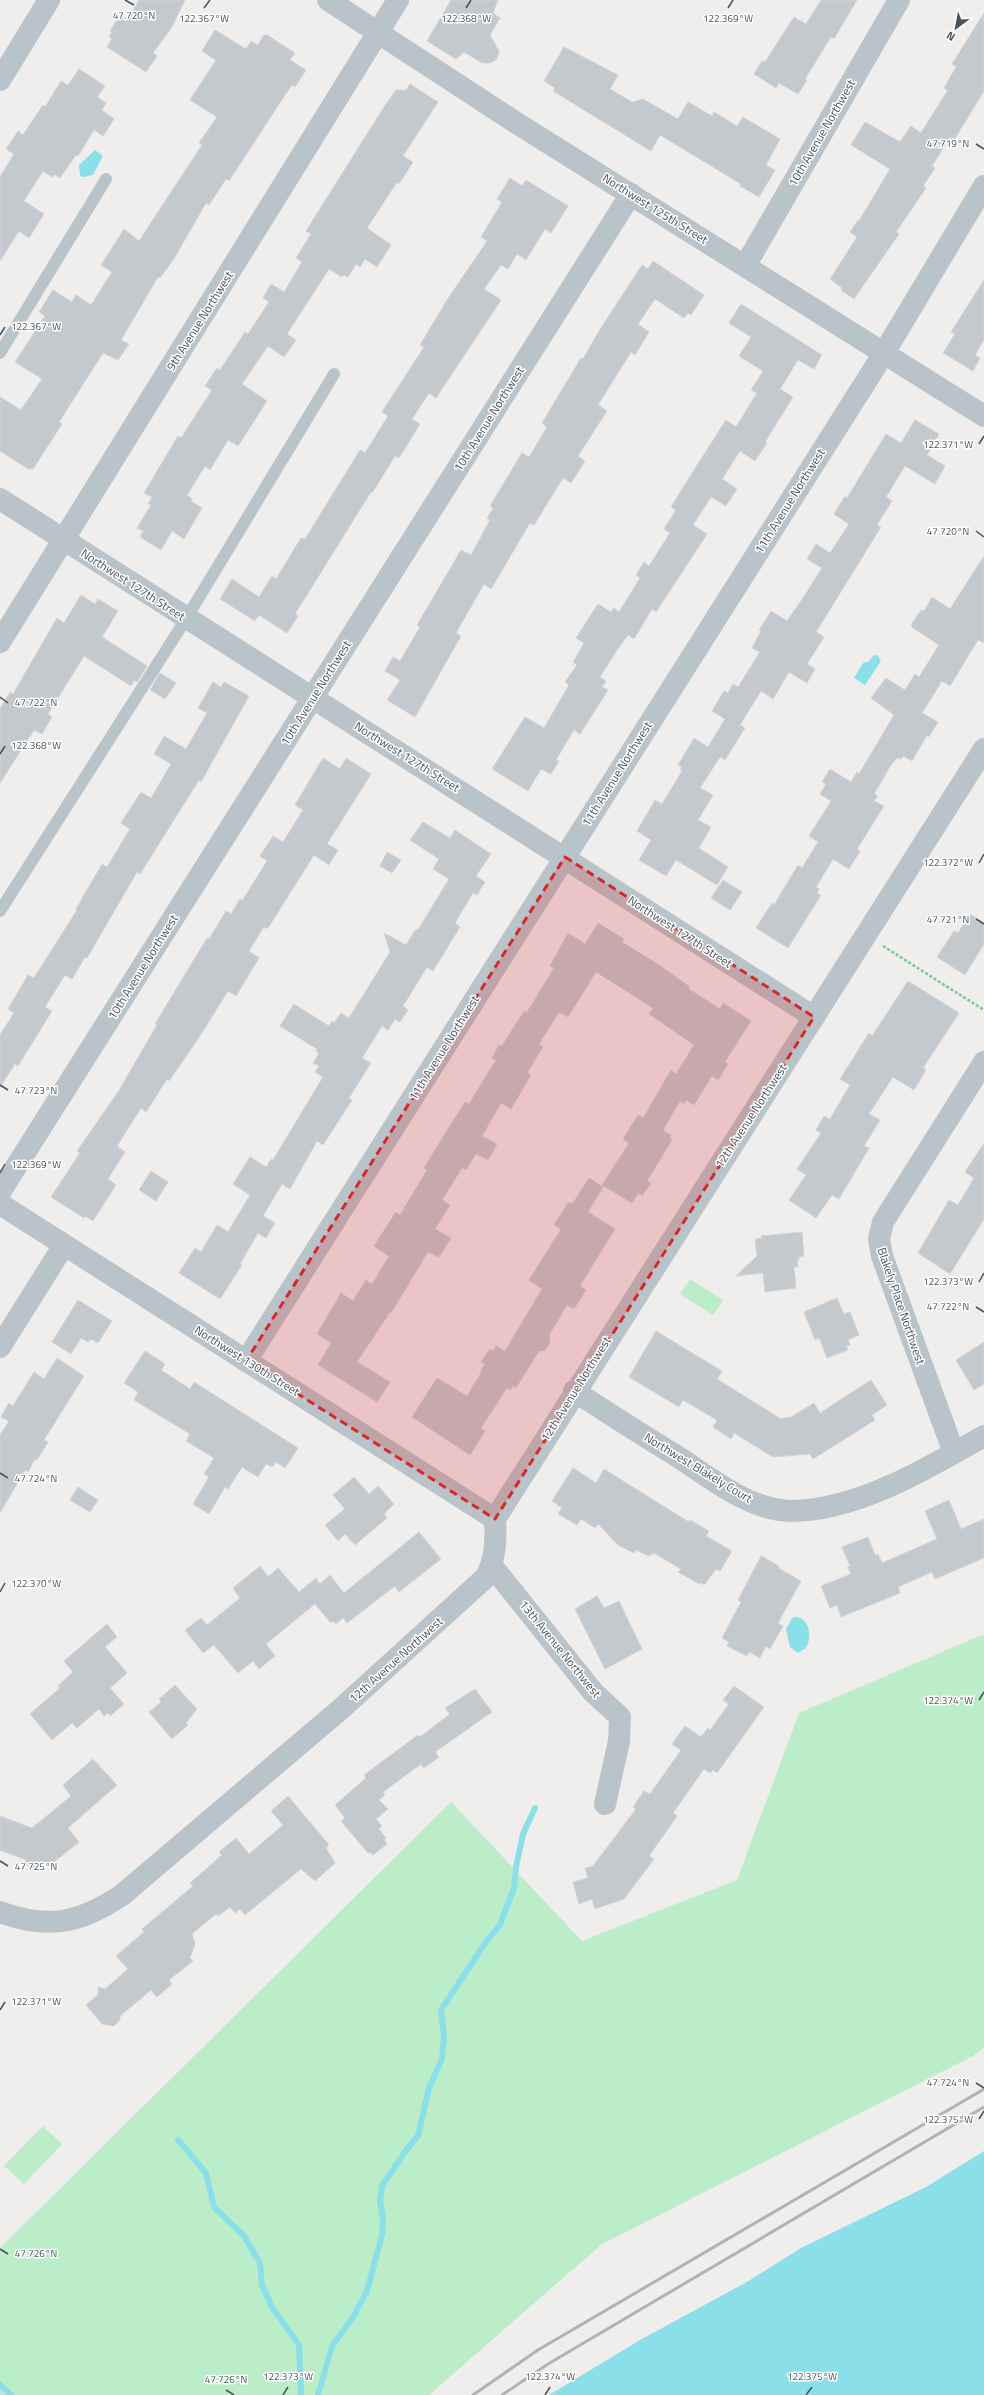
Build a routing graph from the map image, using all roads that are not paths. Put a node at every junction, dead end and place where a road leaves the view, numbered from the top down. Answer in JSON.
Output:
{"nodes":[{"id":1,"x":49,"y":0,"type":"edge"},
{"id":2,"x":328,"y":0,"type":"edge"},
{"id":3,"x":398,"y":0,"type":"edge"},
{"id":4,"x":899,"y":0,"type":"edge"},
{"id":5,"x":378,"y":32,"type":"junction"},
{"id":6,"x":0,"y":80,"type":"edge"},
{"id":7,"x":106,"y":180,"type":"dead end"},
{"id":8,"x":984,"y":186,"type":"edge"},
{"id":9,"x":631,"y":194,"type":"junction"},
{"id":10,"x":745,"y":266,"type":"junction"},
{"id":11,"x":0,"y":353,"type":"edge"},
{"id":12,"x":884,"y":353,"type":"junction"},
{"id":13,"x":334,"y":374,"type":"dead end"},
{"id":14,"x":984,"y":416,"type":"edge"},
{"id":15,"x":0,"y":499,"type":"edge"},
{"id":16,"x":65,"y":540,"type":"junction"},
{"id":17,"x":186,"y":619,"type":"junction"},
{"id":18,"x":0,"y":642,"type":"edge"},
{"id":19,"x":313,"y":698,"type":"junction"},
{"id":20,"x":984,"y":749,"type":"edge"},
{"id":21,"x":565,"y":858,"type":"junction"},
{"id":22,"x":0,"y":912,"type":"edge"},
{"id":23,"x":814,"y":1017,"type":"junction"},
{"id":24,"x":984,"y":1062,"type":"edge"},
{"id":25,"x":0,"y":1192,"type":"edge"},
{"id":26,"x":0,"y":1204,"type":"edge"},
{"id":27,"x":64,"y":1245,"type":"junction"},
{"id":28,"x":0,"y":1347,"type":"edge"},
{"id":29,"x":246,"y":1360,"type":"junction"},
{"id":30,"x":574,"y":1391,"type":"junction"},
{"id":31,"x":984,"y":1436,"type":"edge"},
{"id":32,"x":954,"y":1454,"type":"junction"},
{"id":33,"x":495,"y":1518,"type":"junction"},
{"id":34,"x":492,"y":1566,"type":"junction"},
{"id":35,"x":604,"y":1804,"type":"dead end"},
{"id":36,"x":0,"y":1912,"type":"edge"}],
"edges":[{"from":1,"to":6,"type":"street"},
{"from":2,"to":5,"type":"street","name":"Northwest 125th Street"},
{"from":3,"to":5,"type":"street","name":"9th Avenue Northwest"},
{"from":4,"to":10,"type":"street","name":"10th Avenue Northwest"},
{"from":5,"to":9,"type":"street","name":"Northwest 125th Street"},
{"from":5,"to":16,"type":"street","name":"9th Avenue Northwest"},
{"from":7,"to":11,"type":"lane"},
{"from":8,"to":12,"type":"street","name":"11th Avenue Northwest"},
{"from":9,"to":10,"type":"street","name":"Northwest 125th Street"},
{"from":9,"to":19,"type":"street","name":"10th Avenue Northwest"},
{"from":10,"to":12,"type":"street","name":"Northwest 125th Street"},
{"from":12,"to":14,"type":"street","name":"Northwest 125th Street"},
{"from":12,"to":21,"type":"street","name":"11th Avenue Northwest"},
{"from":13,"to":17,"type":"lane"},
{"from":15,"to":16,"type":"street","name":"Northwest 127th Street"},
{"from":16,"to":17,"type":"street","name":"Northwest 127th Street"},
{"from":16,"to":18,"type":"street","name":"9th Avenue Northwest"},
{"from":17,"to":19,"type":"street","name":"Northwest 127th Street"},
{"from":17,"to":22,"type":"lane"},
{"from":19,"to":21,"type":"street","name":"Northwest 127th Street"},
{"from":19,"to":25,"type":"street","name":"10th Avenue Northwest"},
{"from":20,"to":23,"type":"street","name":"12th Avenue Northwest"},
{"from":21,"to":23,"type":"street","name":"Northwest 127th Street"},
{"from":21,"to":29,"type":"street","name":"11th Avenue Northwest"},
{"from":23,"to":30,"type":"street","name":"12th Avenue Northwest"},
{"from":24,"to":32,"type":"street","name":"Blakely Place Northwest"},
{"from":26,"to":27,"type":"street","name":"Northwest 130th Street"},
{"from":27,"to":28,"type":"street"},
{"from":27,"to":29,"type":"street","name":"Northwest 130th Street"},
{"from":29,"to":33,"type":"street","name":"Northwest 130th Street"},
{"from":30,"to":32,"type":"street","name":"Northwest Blakely Court"},
{"from":30,"to":33,"type":"street","name":"12th Avenue Northwest"},
{"from":31,"to":32,"type":"street","name":"Northwest Blakely Court"},
{"from":33,"to":34,"type":"street","name":"12th Avenue Northwest"},
{"from":34,"to":35,"type":"street","name":"13th Avenue Northwest"},
{"from":34,"to":36,"type":"street","name":"12th Avenue Northwest"}]}
